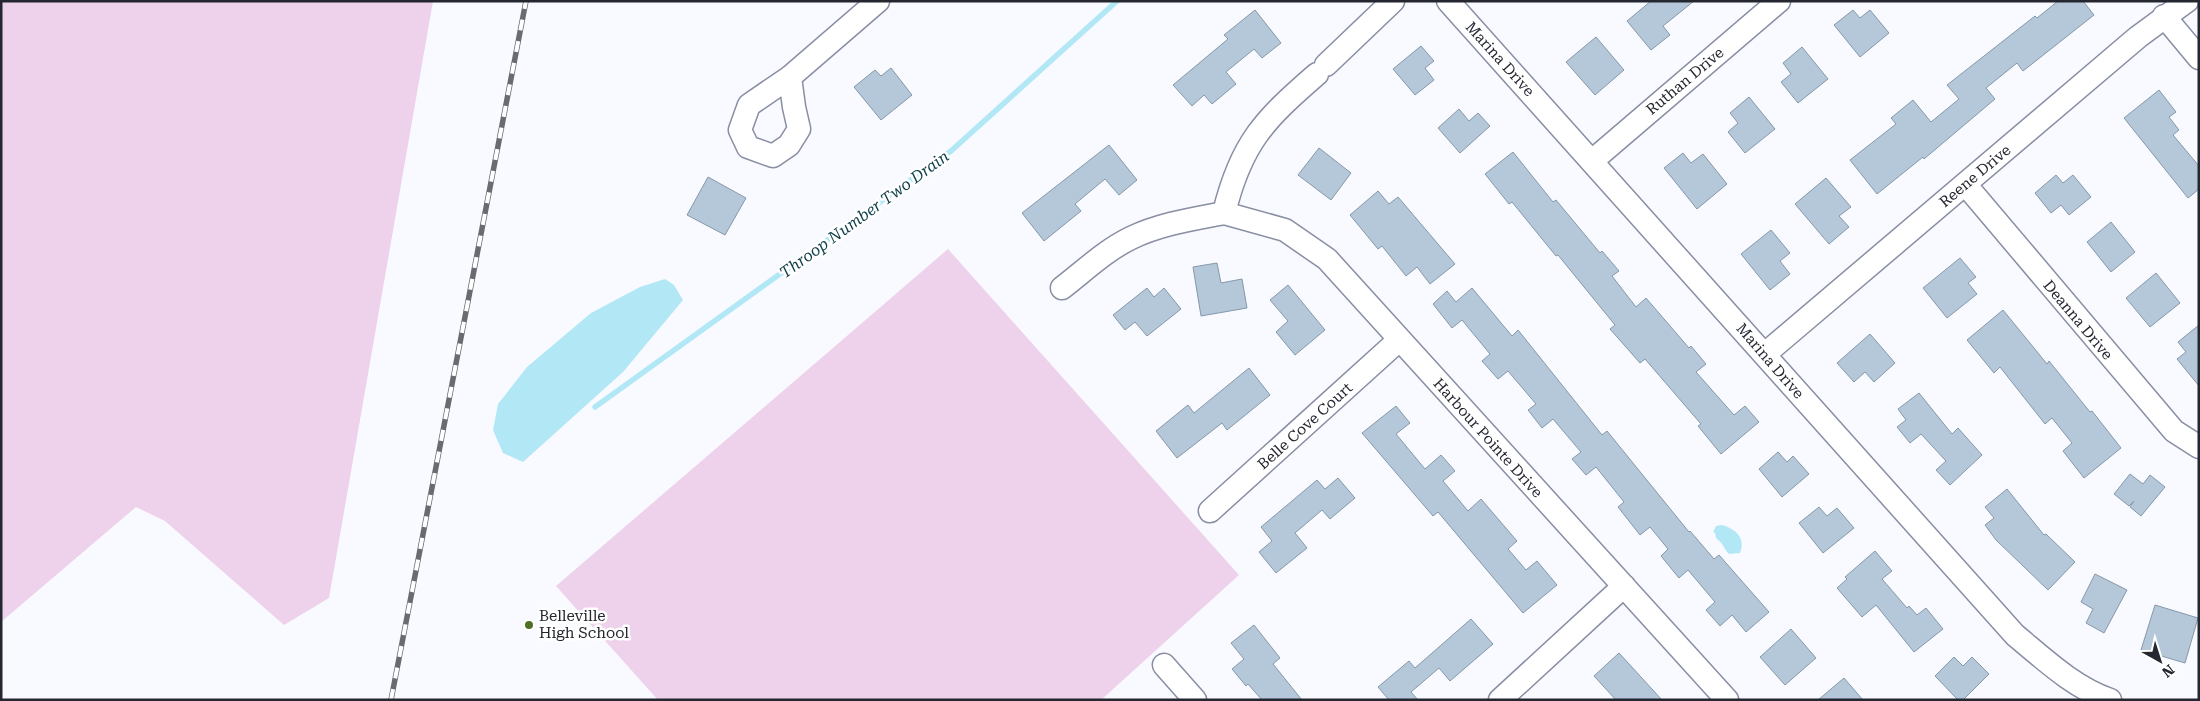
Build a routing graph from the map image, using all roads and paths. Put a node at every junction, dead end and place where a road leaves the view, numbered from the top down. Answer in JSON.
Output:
{"nodes":[{"id":1,"x":878,"y":1,"type":"edge"},
{"id":2,"x":1393,"y":1,"type":"edge"},
{"id":3,"x":1448,"y":1,"type":"edge"},
{"id":4,"x":1779,"y":1,"type":"edge"},
{"id":5,"x":2187,"y":1,"type":"edge"},
{"id":6,"x":2164,"y":16,"type":"junction"},
{"id":7,"x":2199,"y":58,"type":"edge"},
{"id":8,"x":790,"y":78,"type":"dead end"},
{"id":9,"x":1592,"y":161,"type":"junction"},
{"id":10,"x":1965,"y":184,"type":"junction"},
{"id":11,"x":1224,"y":213,"type":"junction"},
{"id":12,"x":1062,"y":288,"type":"dead end"},
{"id":13,"x":1399,"y":340,"type":"junction"},
{"id":14,"x":1765,"y":354,"type":"junction"},
{"id":15,"x":2199,"y":447,"type":"edge"},
{"id":16,"x":1210,"y":511,"type":"dead end"},
{"id":17,"x":1624,"y":586,"type":"junction"},
{"id":18,"x":1164,"y":665,"type":"dead end"},
{"id":19,"x":1195,"y":700,"type":"edge"},
{"id":20,"x":1500,"y":700,"type":"edge"},
{"id":21,"x":1727,"y":700,"type":"edge"},
{"id":22,"x":2110,"y":700,"type":"edge"}],
"edges":[{"from":1,"to":8,"type":"street"},
{"from":2,"to":11,"type":"street"},
{"from":3,"to":9,"type":"street","name":"Marina Drive"},
{"from":4,"to":9,"type":"street","name":"Ruthan Drive"},
{"from":5,"to":6,"type":"street","name":"Reene Drive"},
{"from":6,"to":7,"type":"street"},
{"from":6,"to":10,"type":"street","name":"Reene Drive"},
{"from":9,"to":14,"type":"street","name":"Marina Drive"},
{"from":10,"to":14,"type":"street","name":"Reene Drive"},
{"from":10,"to":15,"type":"street","name":"Deanna Drive"},
{"from":11,"to":12,"type":"street"},
{"from":11,"to":13,"type":"street","name":"Harbour Pointe Drive"},
{"from":13,"to":16,"type":"street","name":"Belle Cove Court"},
{"from":13,"to":17,"type":"street","name":"Harbour Pointe Drive"},
{"from":14,"to":22,"type":"street","name":"Marina Drive"},
{"from":17,"to":20,"type":"street"},
{"from":17,"to":21,"type":"street","name":"Harbour Pointe Drive"},
{"from":18,"to":19,"type":"street"}]}
